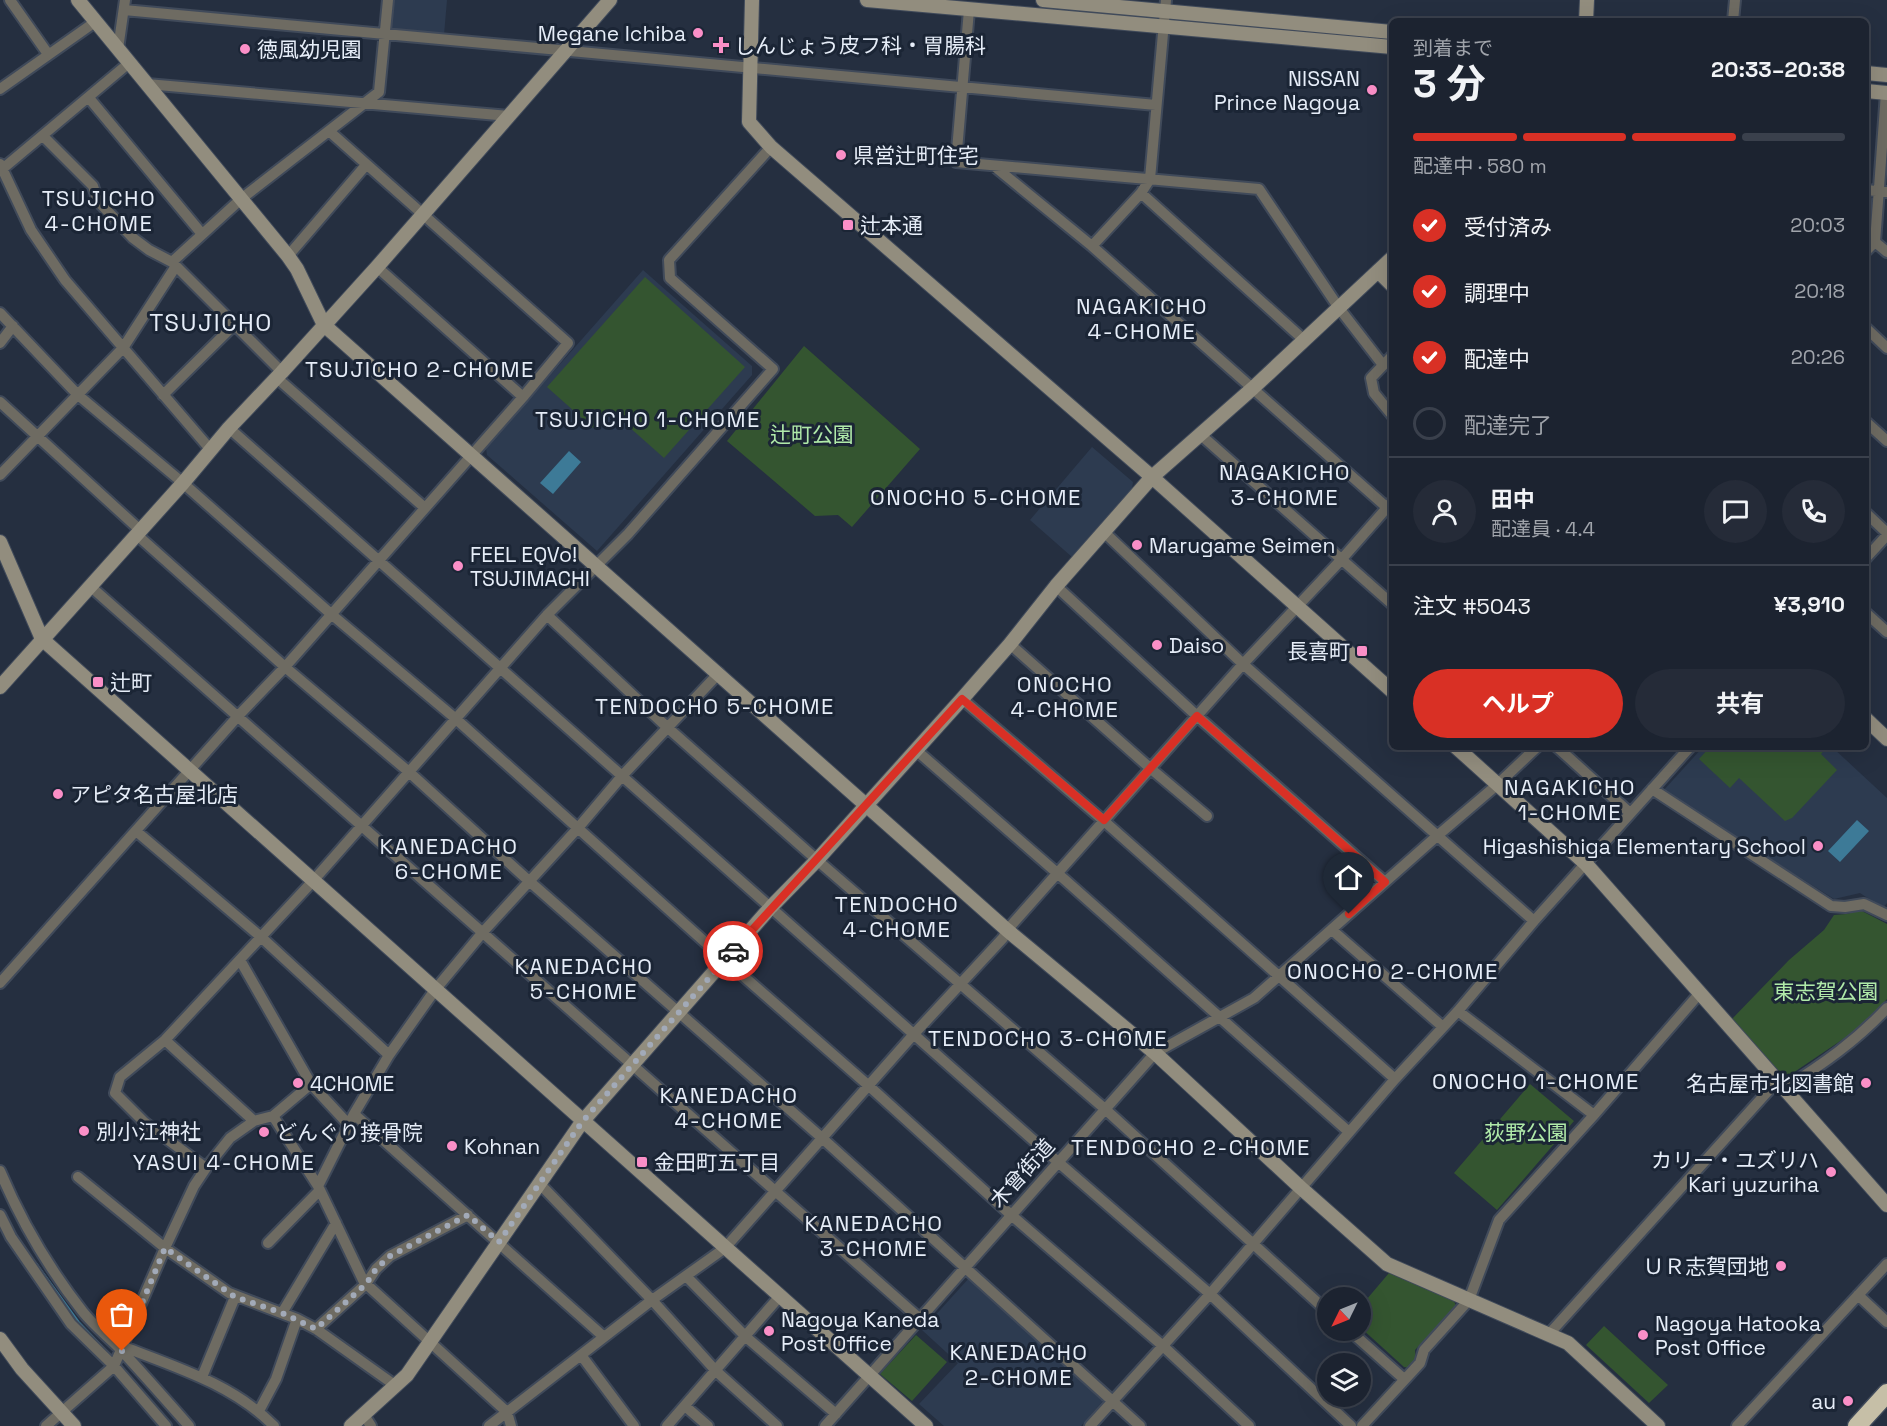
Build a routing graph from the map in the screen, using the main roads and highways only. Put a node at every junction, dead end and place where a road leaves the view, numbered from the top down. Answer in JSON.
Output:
{"nodes":[{"id":1,"x":1887,"y":1393,"type":"edge"},
{"id":2,"x":1887,"y":1411,"type":"edge"},
{"id":3,"x":1857,"y":1426,"type":"edge"},
{"id":4,"x":1873,"y":1426,"type":"edge"}],
"edges":[{"from":1,"to":3,"type":"highway"},
{"from":2,"to":4,"type":"highway"}]}
